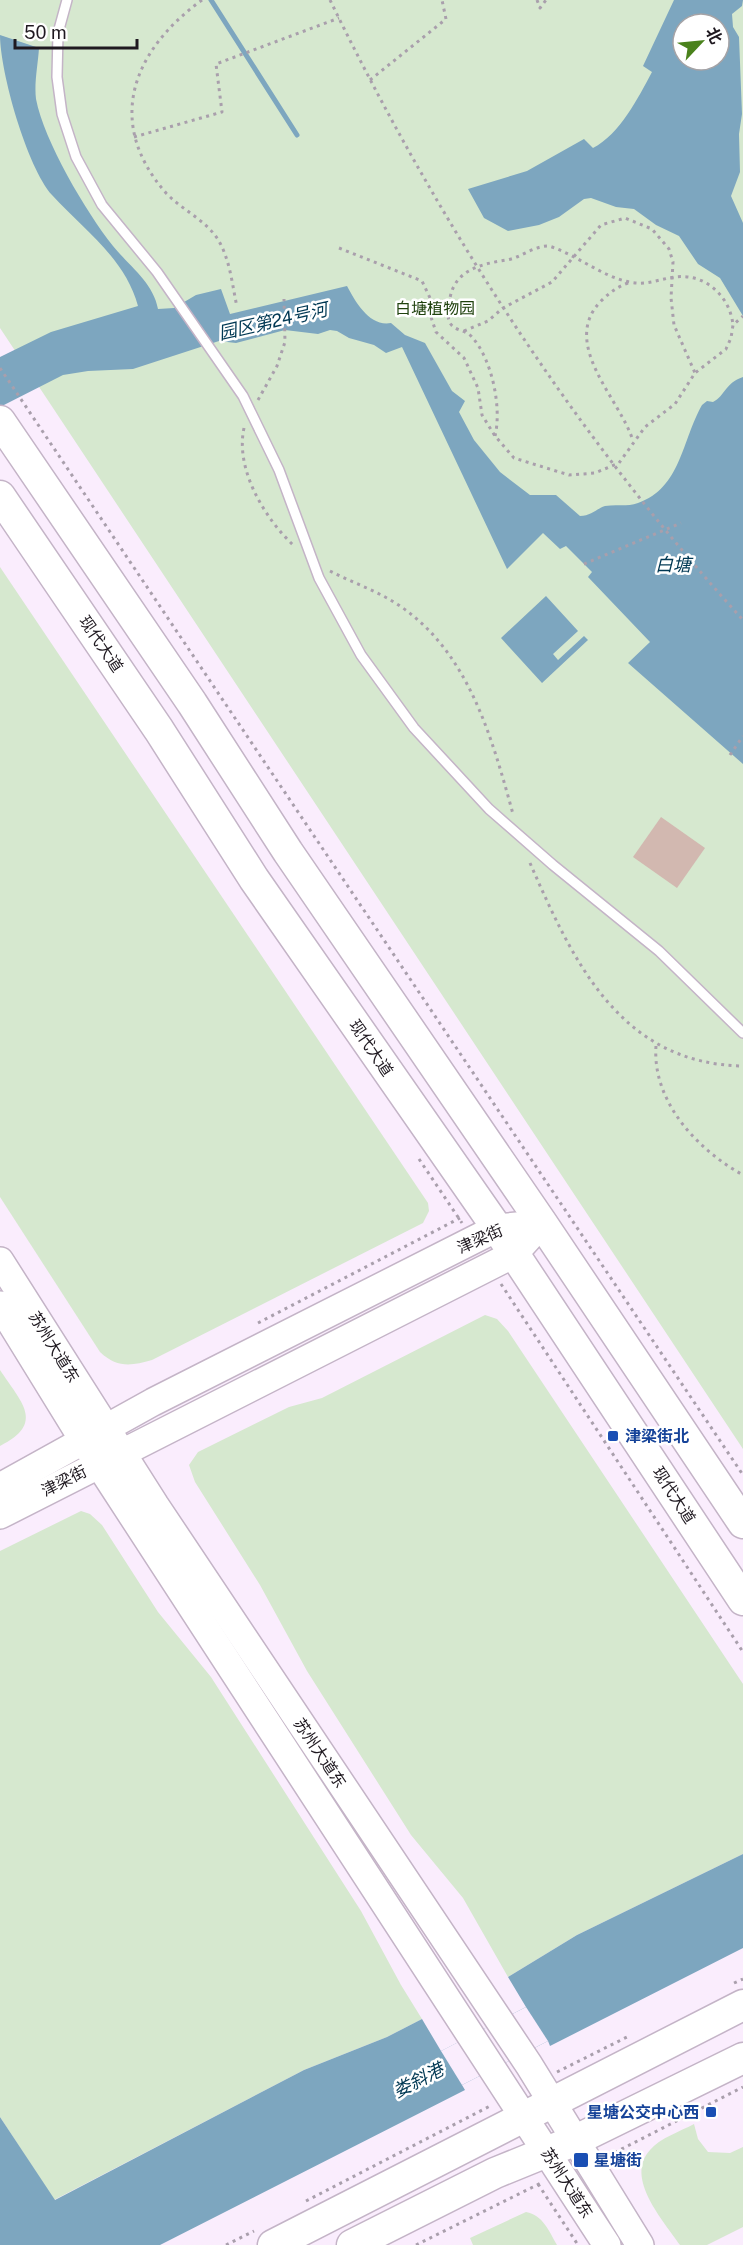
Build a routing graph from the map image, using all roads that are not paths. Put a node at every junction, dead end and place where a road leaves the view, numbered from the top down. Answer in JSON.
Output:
{"nodes":[{"id":1,"x":67,"y":0,"type":"edge"},
{"id":2,"x":0,"y":421,"type":"edge"},
{"id":3,"x":0,"y":496,"type":"edge"},
{"id":4,"x":743,"y":1034,"type":"edge"},
{"id":5,"x":542,"y":1223,"type":"junction"},
{"id":6,"x":485,"y":1234,"type":"junction"},
{"id":7,"x":502,"y":1260,"type":"junction"},
{"id":8,"x":0,"y":1261,"type":"edge"},
{"id":9,"x":0,"y":1305,"type":"edge"},
{"id":10,"x":103,"y":1447,"type":"junction"},
{"id":11,"x":0,"y":1487,"type":"edge"},
{"id":12,"x":0,"y":1515,"type":"edge"},
{"id":13,"x":743,"y":1523,"type":"edge"},
{"id":14,"x":743,"y":1600,"type":"edge"},
{"id":15,"x":743,"y":2005,"type":"edge"},
{"id":16,"x":743,"y":2058,"type":"edge"},
{"id":17,"x":552,"y":2101,"type":"junction"},
{"id":18,"x":524,"y":2115,"type":"junction"},
{"id":19,"x":576,"y":2140,"type":"junction"},
{"id":20,"x":546,"y":2152,"type":"junction"},
{"id":21,"x":273,"y":2245,"type":"edge"},
{"id":22,"x":352,"y":2245,"type":"edge"},
{"id":23,"x":607,"y":2245,"type":"edge"},
{"id":24,"x":640,"y":2245,"type":"edge"}],
"edges":[{"from":1,"to":4,"type":"lane"},
{"from":2,"to":5,"type":"main road"},
{"from":3,"to":6,"type":"main road","name":"现代大道"},
{"from":5,"to":6,"type":"main road","name":"津梁街"},
{"from":5,"to":7,"type":"main road","name":"津梁街"},
{"from":5,"to":13,"type":"main road"},
{"from":6,"to":7,"type":"main road","name":"现代大道"},
{"from":6,"to":10,"type":"main road","name":"津梁街"},
{"from":7,"to":10,"type":"main road","name":"津梁街"},
{"from":7,"to":14,"type":"main road","name":"现代大道"},
{"from":8,"to":10,"type":"main road","name":"苏州大道东"},
{"from":9,"to":10,"type":"main road","name":"苏州大道东"},
{"from":10,"to":11,"type":"main road","name":"津梁街"},
{"from":10,"to":12,"type":"main road","name":"津梁街"},
{"from":10,"to":17,"type":"main road","name":"苏州大道东"},
{"from":10,"to":18,"type":"main road","name":"苏州大道东"},
{"from":15,"to":17,"type":"main road"},
{"from":16,"to":19,"type":"main road"},
{"from":17,"to":18,"type":"main road"},
{"from":17,"to":19,"type":"main road","name":"苏州大道东"},
{"from":18,"to":20,"type":"main road","name":"苏州大道东"},
{"from":18,"to":21,"type":"main road"},
{"from":19,"to":20,"type":"main road"},
{"from":19,"to":24,"type":"main road","name":"苏州大道东"},
{"from":20,"to":22,"type":"main road"},
{"from":20,"to":23,"type":"main road","name":"苏州大道东"}]}
